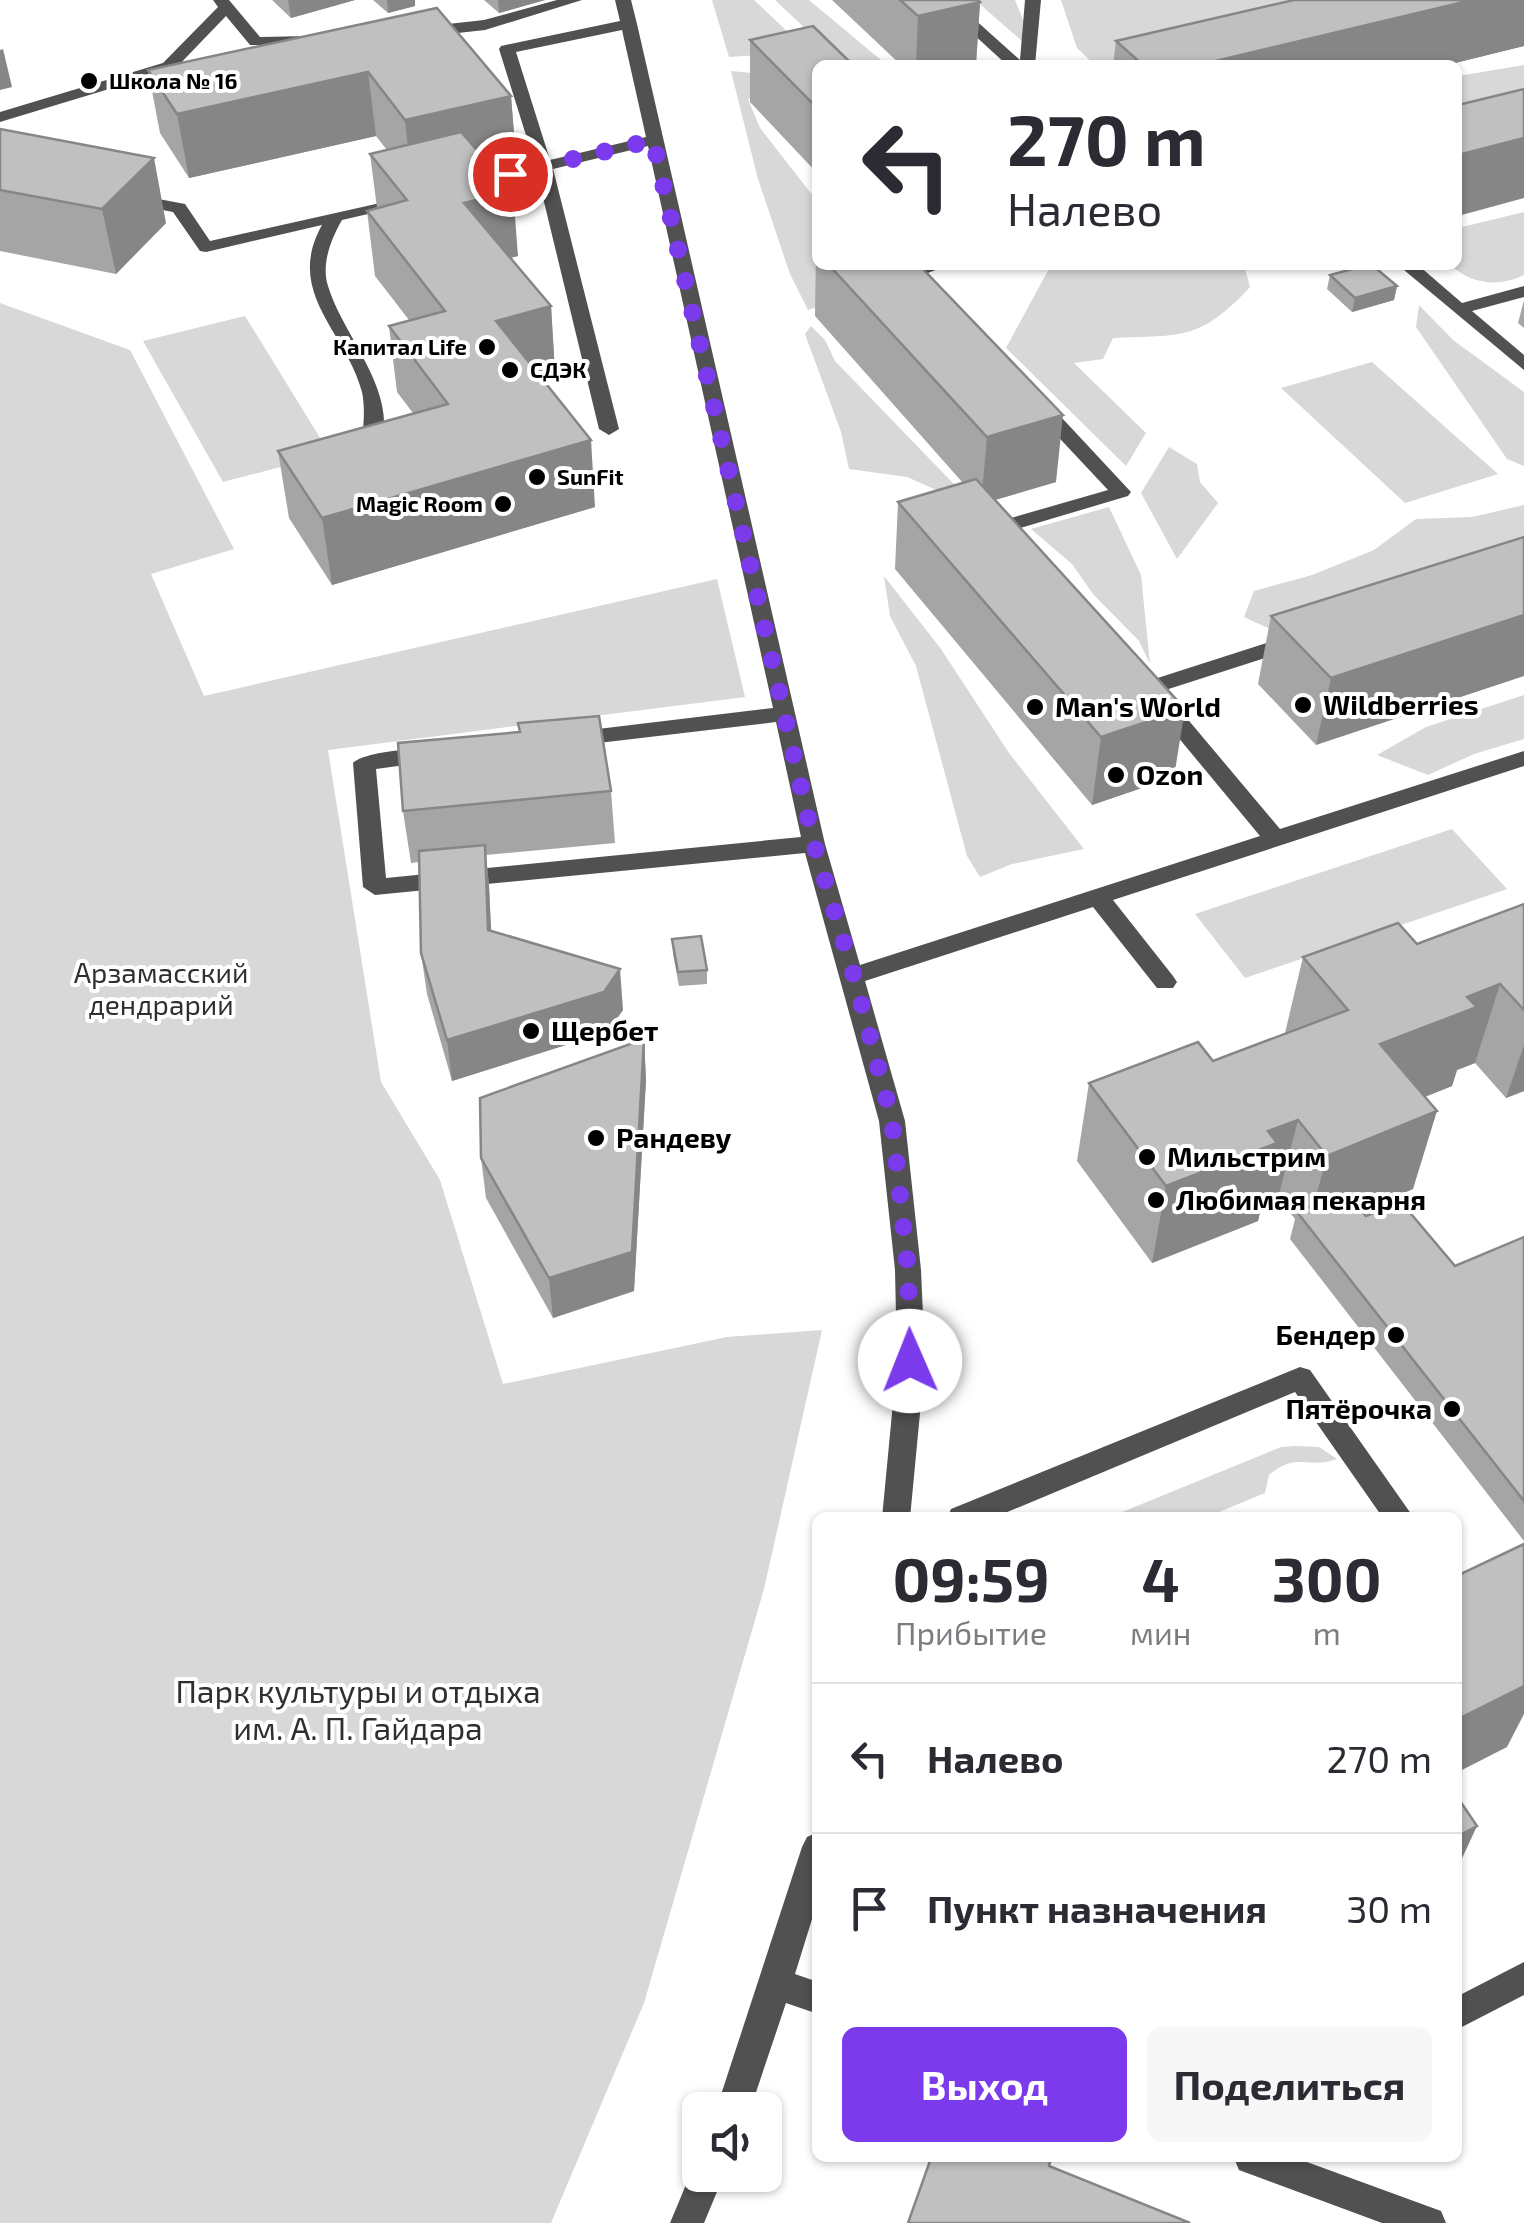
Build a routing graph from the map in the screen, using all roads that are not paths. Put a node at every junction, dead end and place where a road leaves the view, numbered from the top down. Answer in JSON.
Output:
{"nodes":[{"id":1,"x":574,"y":0,"type":"edge"},
{"id":2,"x":623,"y":0,"type":"edge"},
{"id":3,"x":944,"y":0,"type":"edge"},
{"id":4,"x":1032,"y":0,"type":"edge"},
{"id":5,"x":224,"y":3,"type":"edge"},
{"id":6,"x":629,"y":24,"type":"junction"},
{"id":7,"x":399,"y":35,"type":"edge"},
{"id":8,"x":333,"y":40,"type":"edge"},
{"id":9,"x":1010,"y":60,"type":"edge"},
{"id":10,"x":1027,"y":60,"type":"edge"},
{"id":11,"x":0,"y":116,"type":"edge"},
{"id":12,"x":653,"y":140,"type":"junction"},
{"id":13,"x":544,"y":166,"type":"junction"},
{"id":14,"x":449,"y":189,"type":"edge"},
{"id":15,"x":430,"y":194,"type":"edge"},
{"id":16,"x":120,"y":196,"type":"edge"},
{"id":17,"x":335,"y":216,"type":"junction"},
{"id":18,"x":920,"y":270,"type":"edge"},
{"id":19,"x":1413,"y":270,"type":"edge"},
{"id":20,"x":1524,"y":291,"type":"edge"},
{"id":21,"x":1459,"y":309,"type":"junction"},
{"id":22,"x":948,"y":310,"type":"edge"},
{"id":23,"x":1524,"y":364,"type":"edge"},
{"id":24,"x":1021,"y":386,"type":"edge"},
{"id":25,"x":609,"y":428,"type":"dead end"},
{"id":26,"x":352,"y":470,"type":"edge"},
{"id":27,"x":1030,"y":556,"type":"edge"},
{"id":28,"x":1308,"y":637,"type":"edge"},
{"id":29,"x":785,"y":714,"type":"junction"},
{"id":30,"x":556,"y":741,"type":"edge"},
{"id":31,"x":460,"y":752,"type":"edge"},
{"id":32,"x":1524,"y":758,"type":"edge"},
{"id":33,"x":1276,"y":840,"type":"junction"},
{"id":34,"x":814,"y":844,"type":"junction"},
{"id":35,"x":1099,"y":898,"type":"junction"},
{"id":36,"x":854,"y":976,"type":"junction"},
{"id":37,"x":1165,"y":982,"type":"dead end"},
{"id":38,"x":897,"y":1512,"type":"edge"},
{"id":39,"x":976,"y":1512,"type":"edge"},
{"id":40,"x":1396,"y":1512,"type":"edge"},
{"id":41,"x":812,"y":1866,"type":"edge"},
{"id":42,"x":1524,"y":1978,"type":"edge"},
{"id":43,"x":776,"y":1982,"type":"junction"},
{"id":44,"x":812,"y":1996,"type":"edge"},
{"id":45,"x":1462,"y":2011,"type":"edge"},
{"id":46,"x":739,"y":2092,"type":"edge"},
{"id":47,"x":1263,"y":2162,"type":"edge"},
{"id":48,"x":700,"y":2192,"type":"edge"},
{"id":49,"x":688,"y":2223,"type":"edge"},
{"id":50,"x":1429,"y":2223,"type":"edge"}],
"edges":[{"from":1,"to":7,"type":"street"},
{"from":2,"to":6,"type":"street"},
{"from":3,"to":9,"type":"street"},
{"from":4,"to":10,"type":"street"},
{"from":5,"to":8,"type":"street"},
{"from":5,"to":11,"type":"street"},
{"from":6,"to":12,"type":"street"},
{"from":6,"to":13,"type":"street"},
{"from":12,"to":13,"type":"street"},
{"from":12,"to":29,"type":"street"},
{"from":13,"to":14,"type":"street"},
{"from":13,"to":25,"type":"street"},
{"from":15,"to":17,"type":"street"},
{"from":16,"to":17,"type":"street"},
{"from":17,"to":26,"type":"street"},
{"from":18,"to":22,"type":"street"},
{"from":19,"to":21,"type":"street"},
{"from":20,"to":21,"type":"street"},
{"from":21,"to":23,"type":"street"},
{"from":24,"to":27,"type":"street"},
{"from":28,"to":33,"type":"street"},
{"from":29,"to":30,"type":"street"},
{"from":29,"to":34,"type":"street"},
{"from":31,"to":34,"type":"street"},
{"from":32,"to":33,"type":"street"},
{"from":33,"to":35,"type":"street"},
{"from":34,"to":36,"type":"street"},
{"from":35,"to":36,"type":"street"},
{"from":35,"to":37,"type":"street"},
{"from":36,"to":38,"type":"street"},
{"from":39,"to":40,"type":"street"},
{"from":41,"to":43,"type":"street"},
{"from":42,"to":45,"type":"street"},
{"from":43,"to":44,"type":"street"},
{"from":43,"to":46,"type":"street"},
{"from":47,"to":50,"type":"street"},
{"from":48,"to":49,"type":"street"}]}
